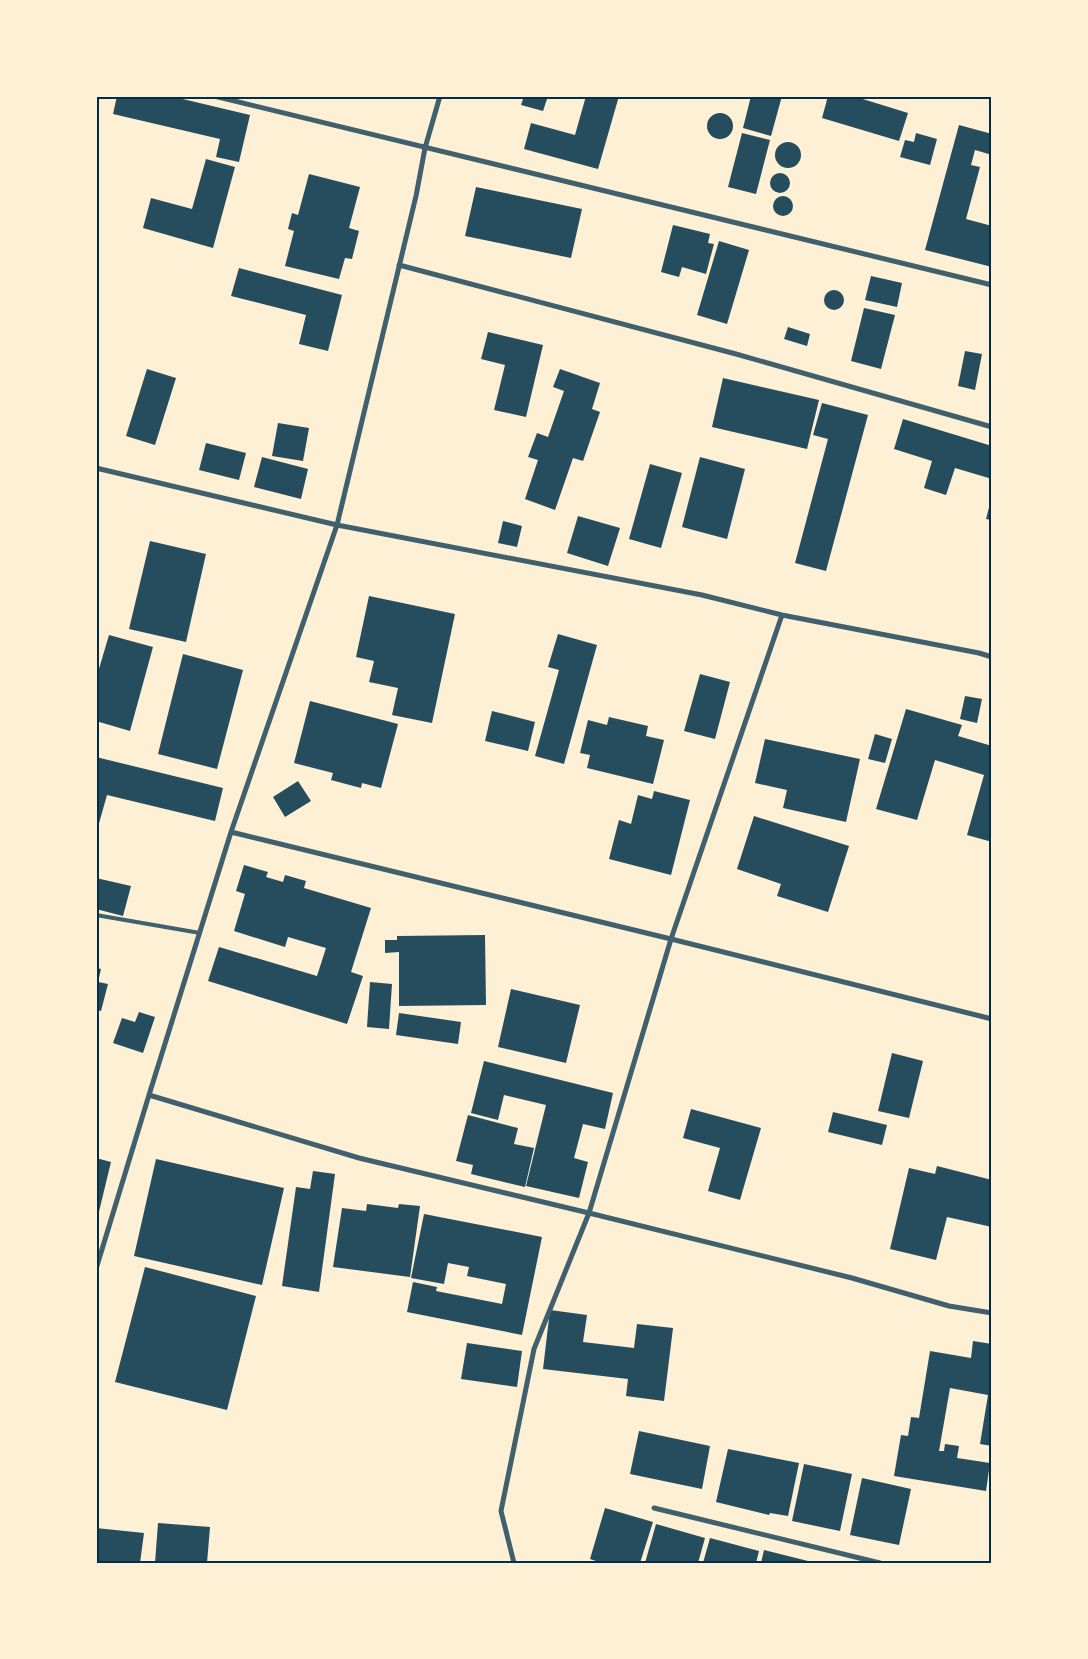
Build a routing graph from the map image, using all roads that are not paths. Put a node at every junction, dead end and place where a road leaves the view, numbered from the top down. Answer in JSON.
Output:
{"nodes":[{"id":1,"x":214,"y":96,"type":"edge"},
{"id":2,"x":440,"y":96,"type":"edge"},
{"id":3,"x":425,"y":148,"type":"junction"},
{"id":4,"x":399,"y":265,"type":"junction"},
{"id":5,"x":992,"y":284,"type":"edge"},
{"id":6,"x":992,"y":427,"type":"edge"},
{"id":7,"x":96,"y":468,"type":"edge"},
{"id":8,"x":338,"y":524,"type":"junction"},
{"id":9,"x":782,"y":615,"type":"junction"},
{"id":10,"x":992,"y":657,"type":"edge"},
{"id":11,"x":232,"y":832,"type":"junction"},
{"id":12,"x":96,"y":915,"type":"edge"},
{"id":13,"x":200,"y":933,"type":"junction"},
{"id":14,"x":671,"y":938,"type":"junction"},
{"id":15,"x":992,"y":1019,"type":"edge"},
{"id":16,"x":149,"y":1095,"type":"junction"},
{"id":17,"x":589,"y":1213,"type":"junction"},
{"id":18,"x":96,"y":1269,"type":"edge"},
{"id":19,"x":992,"y":1313,"type":"edge"},
{"id":20,"x":654,"y":1508,"type":"dead end"},
{"id":21,"x":514,"y":1563,"type":"edge"},
{"id":22,"x":880,"y":1563,"type":"edge"}],
"edges":[{"from":1,"to":3,"type":"street"},
{"from":2,"to":3,"type":"street"},
{"from":3,"to":4,"type":"street"},
{"from":3,"to":5,"type":"street"},
{"from":4,"to":6,"type":"street"},
{"from":4,"to":8,"type":"street"},
{"from":7,"to":8,"type":"street"},
{"from":8,"to":9,"type":"street"},
{"from":8,"to":11,"type":"street"},
{"from":9,"to":10,"type":"street"},
{"from":9,"to":14,"type":"street"},
{"from":11,"to":13,"type":"street"},
{"from":11,"to":14,"type":"street"},
{"from":12,"to":13,"type":"lane"},
{"from":13,"to":16,"type":"street"},
{"from":14,"to":15,"type":"street"},
{"from":14,"to":17,"type":"street"},
{"from":16,"to":17,"type":"street"},
{"from":16,"to":18,"type":"street"},
{"from":17,"to":19,"type":"street"},
{"from":17,"to":21,"type":"street"},
{"from":20,"to":22,"type":"street"}]}
